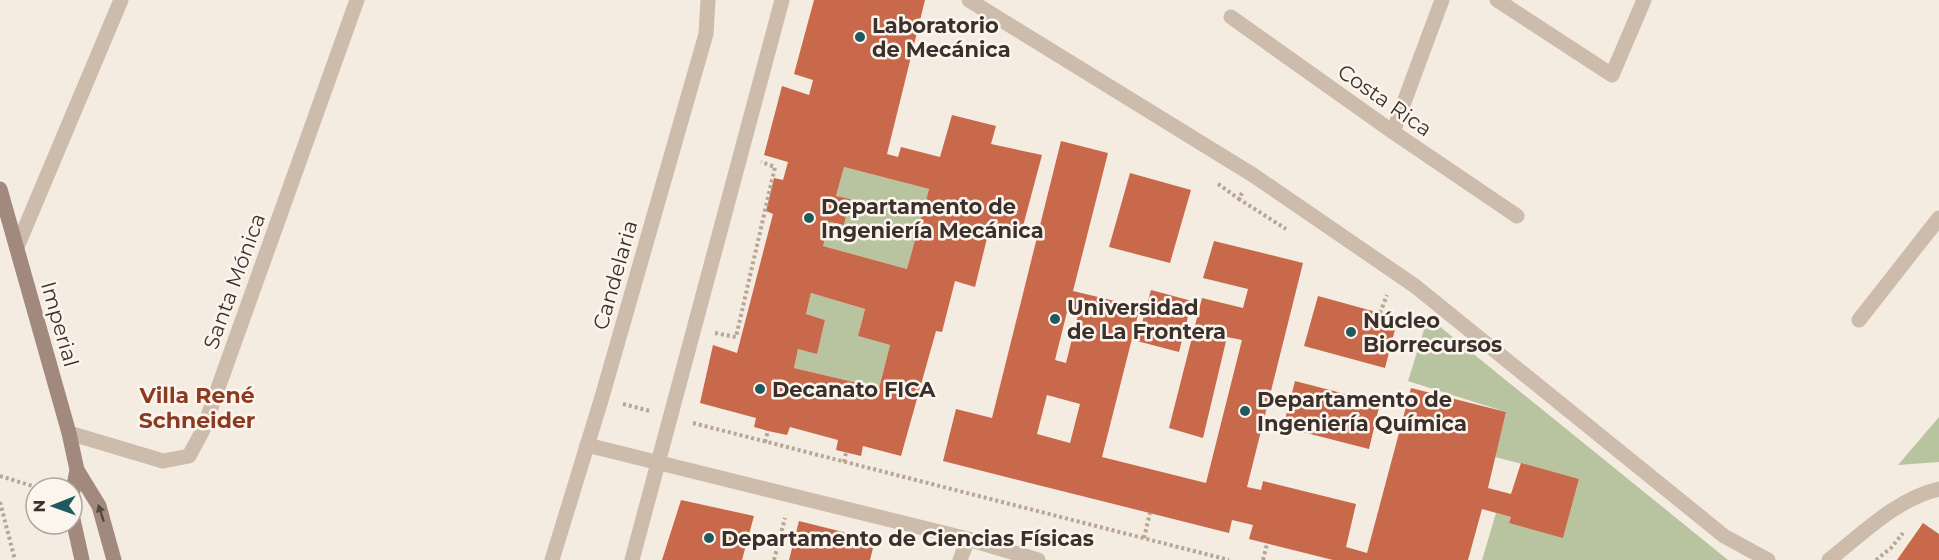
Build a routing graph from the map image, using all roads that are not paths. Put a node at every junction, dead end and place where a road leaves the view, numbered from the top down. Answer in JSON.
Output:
{"nodes":[{"id":1,"x":121,"y":0,"type":"edge"},
{"id":2,"x":357,"y":0,"type":"edge"},
{"id":3,"x":708,"y":0,"type":"edge"},
{"id":4,"x":782,"y":0,"type":"edge"},
{"id":5,"x":969,"y":0,"type":"edge"},
{"id":6,"x":1442,"y":0,"type":"edge"},
{"id":7,"x":1497,"y":0,"type":"edge"},
{"id":8,"x":1644,"y":0,"type":"edge"},
{"id":9,"x":1231,"y":17,"type":"dead end"},
{"id":10,"x":1393,"y":132,"type":"junction"},
{"id":11,"x":0,"y":189,"type":"edge"},
{"id":12,"x":1517,"y":216,"type":"dead end"},
{"id":13,"x":1939,"y":218,"type":"edge"},
{"id":14,"x":17,"y":247,"type":"junction"},
{"id":15,"x":1859,"y":320,"type":"dead end"},
{"id":16,"x":69,"y":433,"type":"junction"},
{"id":17,"x":587,"y":445,"type":"junction"},
{"id":18,"x":659,"y":461,"type":"junction"},
{"id":19,"x":77,"y":470,"type":"junction"},
{"id":20,"x":76,"y":476,"type":"edge"},
{"id":21,"x":1939,"y":489,"type":"edge"},
{"id":22,"x":77,"y":536,"type":"edge"},
{"id":23,"x":968,"y":539,"type":"junction"},
{"id":24,"x":82,"y":560,"type":"edge"},
{"id":25,"x":114,"y":560,"type":"edge"},
{"id":26,"x":552,"y":560,"type":"edge"},
{"id":27,"x":632,"y":560,"type":"edge"},
{"id":28,"x":960,"y":560,"type":"edge"},
{"id":29,"x":1038,"y":560,"type":"edge"},
{"id":30,"x":1768,"y":560,"type":"edge"},
{"id":31,"x":1829,"y":560,"type":"edge"}],
"edges":[{"from":1,"to":14,"type":"street"},
{"from":2,"to":16,"type":"street","name":"Santa Mónica"},
{"from":3,"to":17,"type":"street","name":"Candelaria"},
{"from":4,"to":18,"type":"street"},
{"from":5,"to":30,"type":"street"},
{"from":6,"to":10,"type":"street"},
{"from":7,"to":8,"type":"street"},
{"from":9,"to":10,"type":"street","name":"Costa Rica"},
{"from":10,"to":12,"type":"street","name":"Costa Rica"},
{"from":11,"to":14,"type":"main road","name":"Imperial"},
{"from":13,"to":15,"type":"street"},
{"from":14,"to":16,"type":"main road","name":"Imperial"},
{"from":16,"to":19,"type":"main road","name":"Imperial"},
{"from":17,"to":18,"type":"street"},
{"from":17,"to":26,"type":"street","name":"Candelaria"},
{"from":18,"to":23,"type":"street"},
{"from":18,"to":27,"type":"street"},
{"from":19,"to":20,"type":"main road","name":"Imperial"},
{"from":25,"to":19,"type":"main road","name":"Imperial","one_way":true},
{"from":21,"to":31,"type":"street"},
{"from":22,"to":24,"type":"main road"},
{"from":23,"to":28,"type":"street"},
{"from":23,"to":29,"type":"street"}]}
